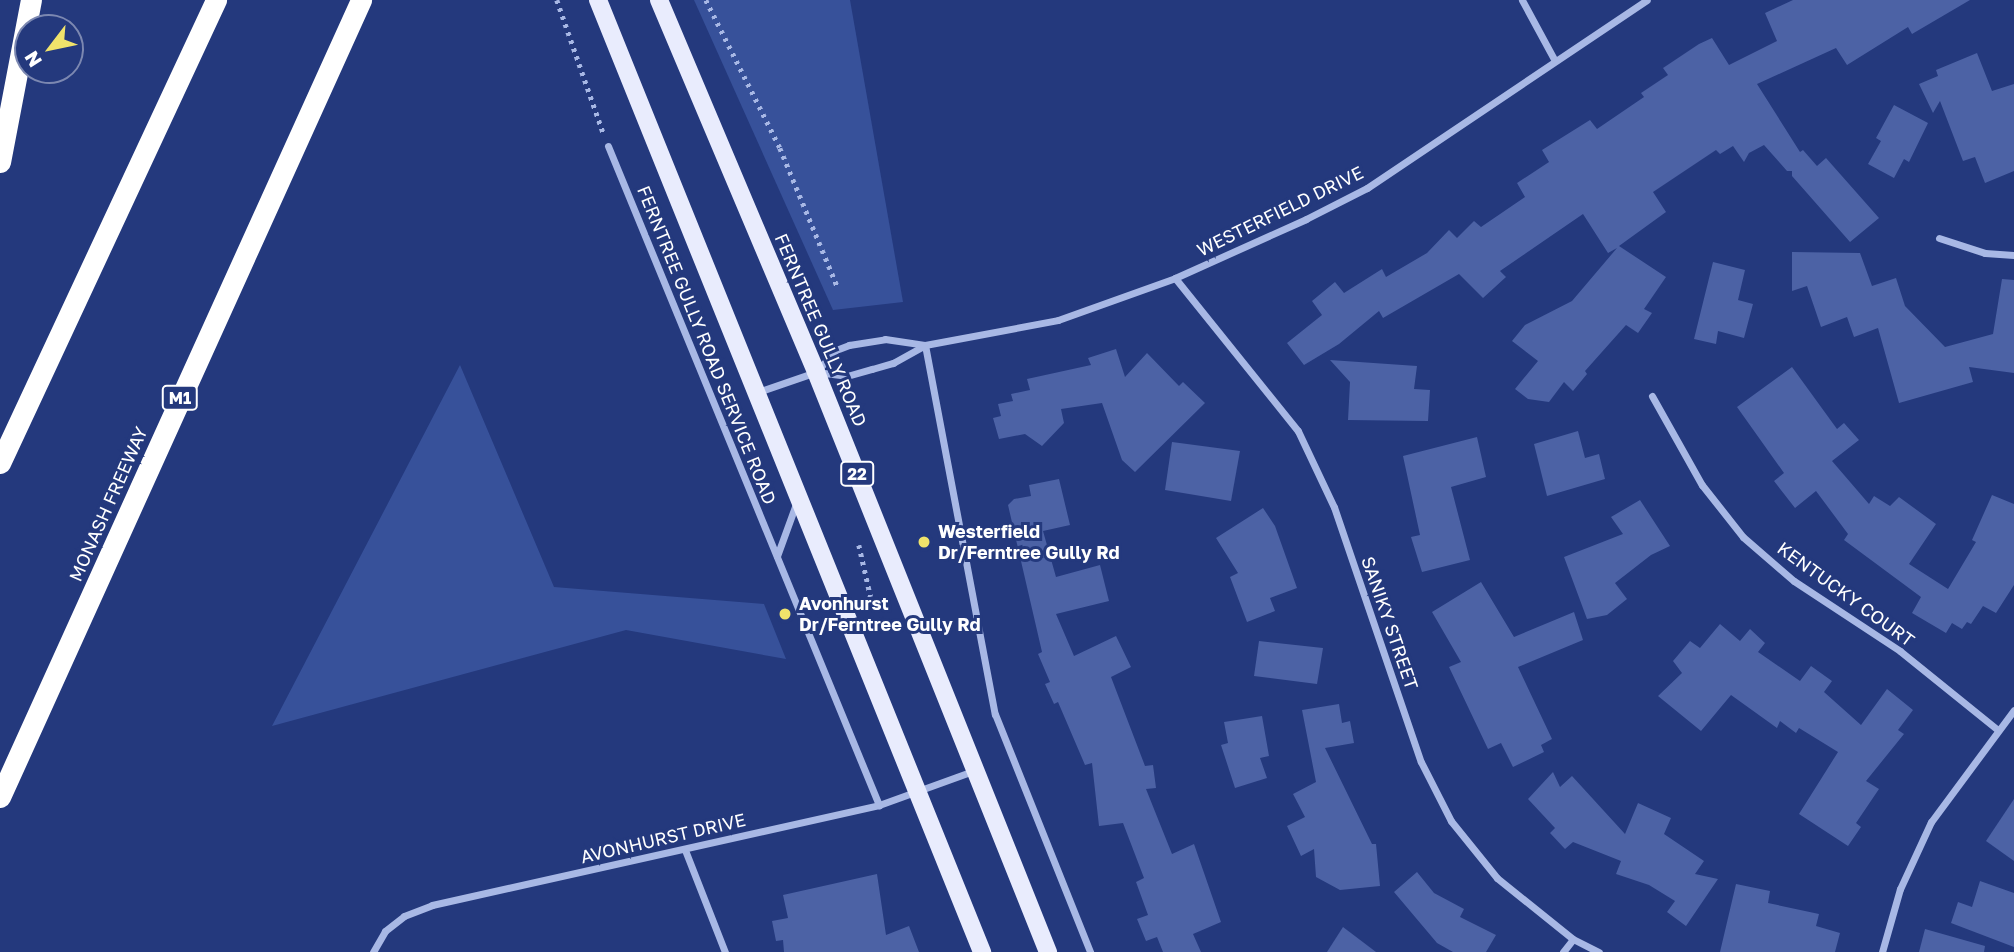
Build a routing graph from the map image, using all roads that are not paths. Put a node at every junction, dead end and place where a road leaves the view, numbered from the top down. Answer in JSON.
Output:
{"nodes":[{"id":1,"x":31,"y":0,"type":"edge"},
{"id":2,"x":216,"y":0,"type":"edge"},
{"id":3,"x":361,"y":0,"type":"edge"},
{"id":4,"x":598,"y":0,"type":"edge"},
{"id":5,"x":659,"y":0,"type":"edge"},
{"id":6,"x":1522,"y":0,"type":"edge"},
{"id":7,"x":1647,"y":0,"type":"edge"},
{"id":8,"x":1555,"y":61,"type":"junction"},
{"id":9,"x":608,"y":146,"type":"road end"},
{"id":10,"x":0,"y":162,"type":"edge"},
{"id":11,"x":1939,"y":238,"type":"dead end"},
{"id":12,"x":2014,"y":255,"type":"edge"},
{"id":13,"x":1175,"y":278,"type":"junction"},
{"id":14,"x":925,"y":345,"type":"junction"},
{"id":15,"x":816,"y":372,"type":"junction"},
{"id":16,"x":757,"y":392,"type":"junction"},
{"id":17,"x":1652,"y":396,"type":"dead end"},
{"id":18,"x":0,"y":463,"type":"edge"},
{"id":19,"x":799,"y":495,"type":"junction"},
{"id":20,"x":777,"y":556,"type":"junction"},
{"id":21,"x":2014,"y":710,"type":"edge"},
{"id":22,"x":1998,"y":730,"type":"junction"},
{"id":23,"x":974,"y":771,"type":"junction"},
{"id":24,"x":916,"y":794,"type":"junction"},
{"id":25,"x":0,"y":797,"type":"edge"},
{"id":26,"x":878,"y":805,"type":"junction"},
{"id":27,"x":685,"y":850,"type":"junction"},
{"id":28,"x":1573,"y":939,"type":"junction"},
{"id":29,"x":373,"y":952,"type":"edge"},
{"id":30,"x":725,"y":952,"type":"edge"},
{"id":31,"x":982,"y":952,"type":"edge"},
{"id":32,"x":1048,"y":952,"type":"edge"},
{"id":33,"x":1090,"y":952,"type":"edge"},
{"id":34,"x":1563,"y":952,"type":"edge"},
{"id":35,"x":1599,"y":952,"type":"edge"},
{"id":36,"x":1882,"y":952,"type":"edge"}],
"edges":[{"from":1,"to":10,"type":"highway"},
{"from":2,"to":18,"type":"highway"},
{"from":3,"to":25,"type":"highway","name":"MONASH FREEWAY","number":"M1"},
{"from":4,"to":16,"type":"main road"},
{"from":5,"to":15,"type":"main road","name":"FERNTREE GULLY ROAD","number":"22"},
{"from":6,"to":8,"type":"street"},
{"from":7,"to":8,"type":"street","name":"WESTERFIELD DRIVE"},
{"from":8,"to":13,"type":"street","name":"WESTERFIELD DRIVE"},
{"from":9,"to":20,"type":"street","name":"FERNTREE GULLY ROAD SERVICE ROAD"},
{"from":11,"to":12,"type":"street"},
{"from":13,"to":14,"type":"street","name":"WESTERFIELD DRIVE"},
{"from":13,"to":28,"type":"street","name":"SANIKY STREET"},
{"from":14,"to":15,"type":"street","name":"WESTERFIELD DRIVE"},
{"from":14,"to":15,"type":"street","name":"WESTERFIELD DRIVE"},
{"from":14,"to":33,"type":"street"},
{"from":15,"to":16,"type":"street","name":"WESTERFIELD DRIVE"},
{"from":15,"to":23,"type":"main road","name":"FERNTREE GULLY ROAD","number":"22"},
{"from":16,"to":19,"type":"main road"},
{"from":17,"to":22,"type":"street","name":"KENTUCKY COURT"},
{"from":19,"to":20,"type":"street","name":"FERNTREE GULLY ROAD SERVICE ROAD"},
{"from":19,"to":24,"type":"main road"},
{"from":20,"to":26,"type":"street","name":"FERNTREE GULLY ROAD SERVICE ROAD"},
{"from":21,"to":22,"type":"street"},
{"from":22,"to":36,"type":"street"},
{"from":23,"to":24,"type":"street","name":"AVONHURST DRIVE"},
{"from":23,"to":32,"type":"main road","name":"FERNTREE GULLY ROAD","number":"22"},
{"from":24,"to":26,"type":"street","name":"AVONHURST DRIVE"},
{"from":24,"to":31,"type":"main road"},
{"from":26,"to":27,"type":"street","name":"AVONHURST DRIVE"},
{"from":27,"to":29,"type":"street","name":"AVONHURST DRIVE"},
{"from":27,"to":30,"type":"street"},
{"from":28,"to":34,"type":"street"},
{"from":28,"to":35,"type":"street","name":"SANIKY STREET"}]}
